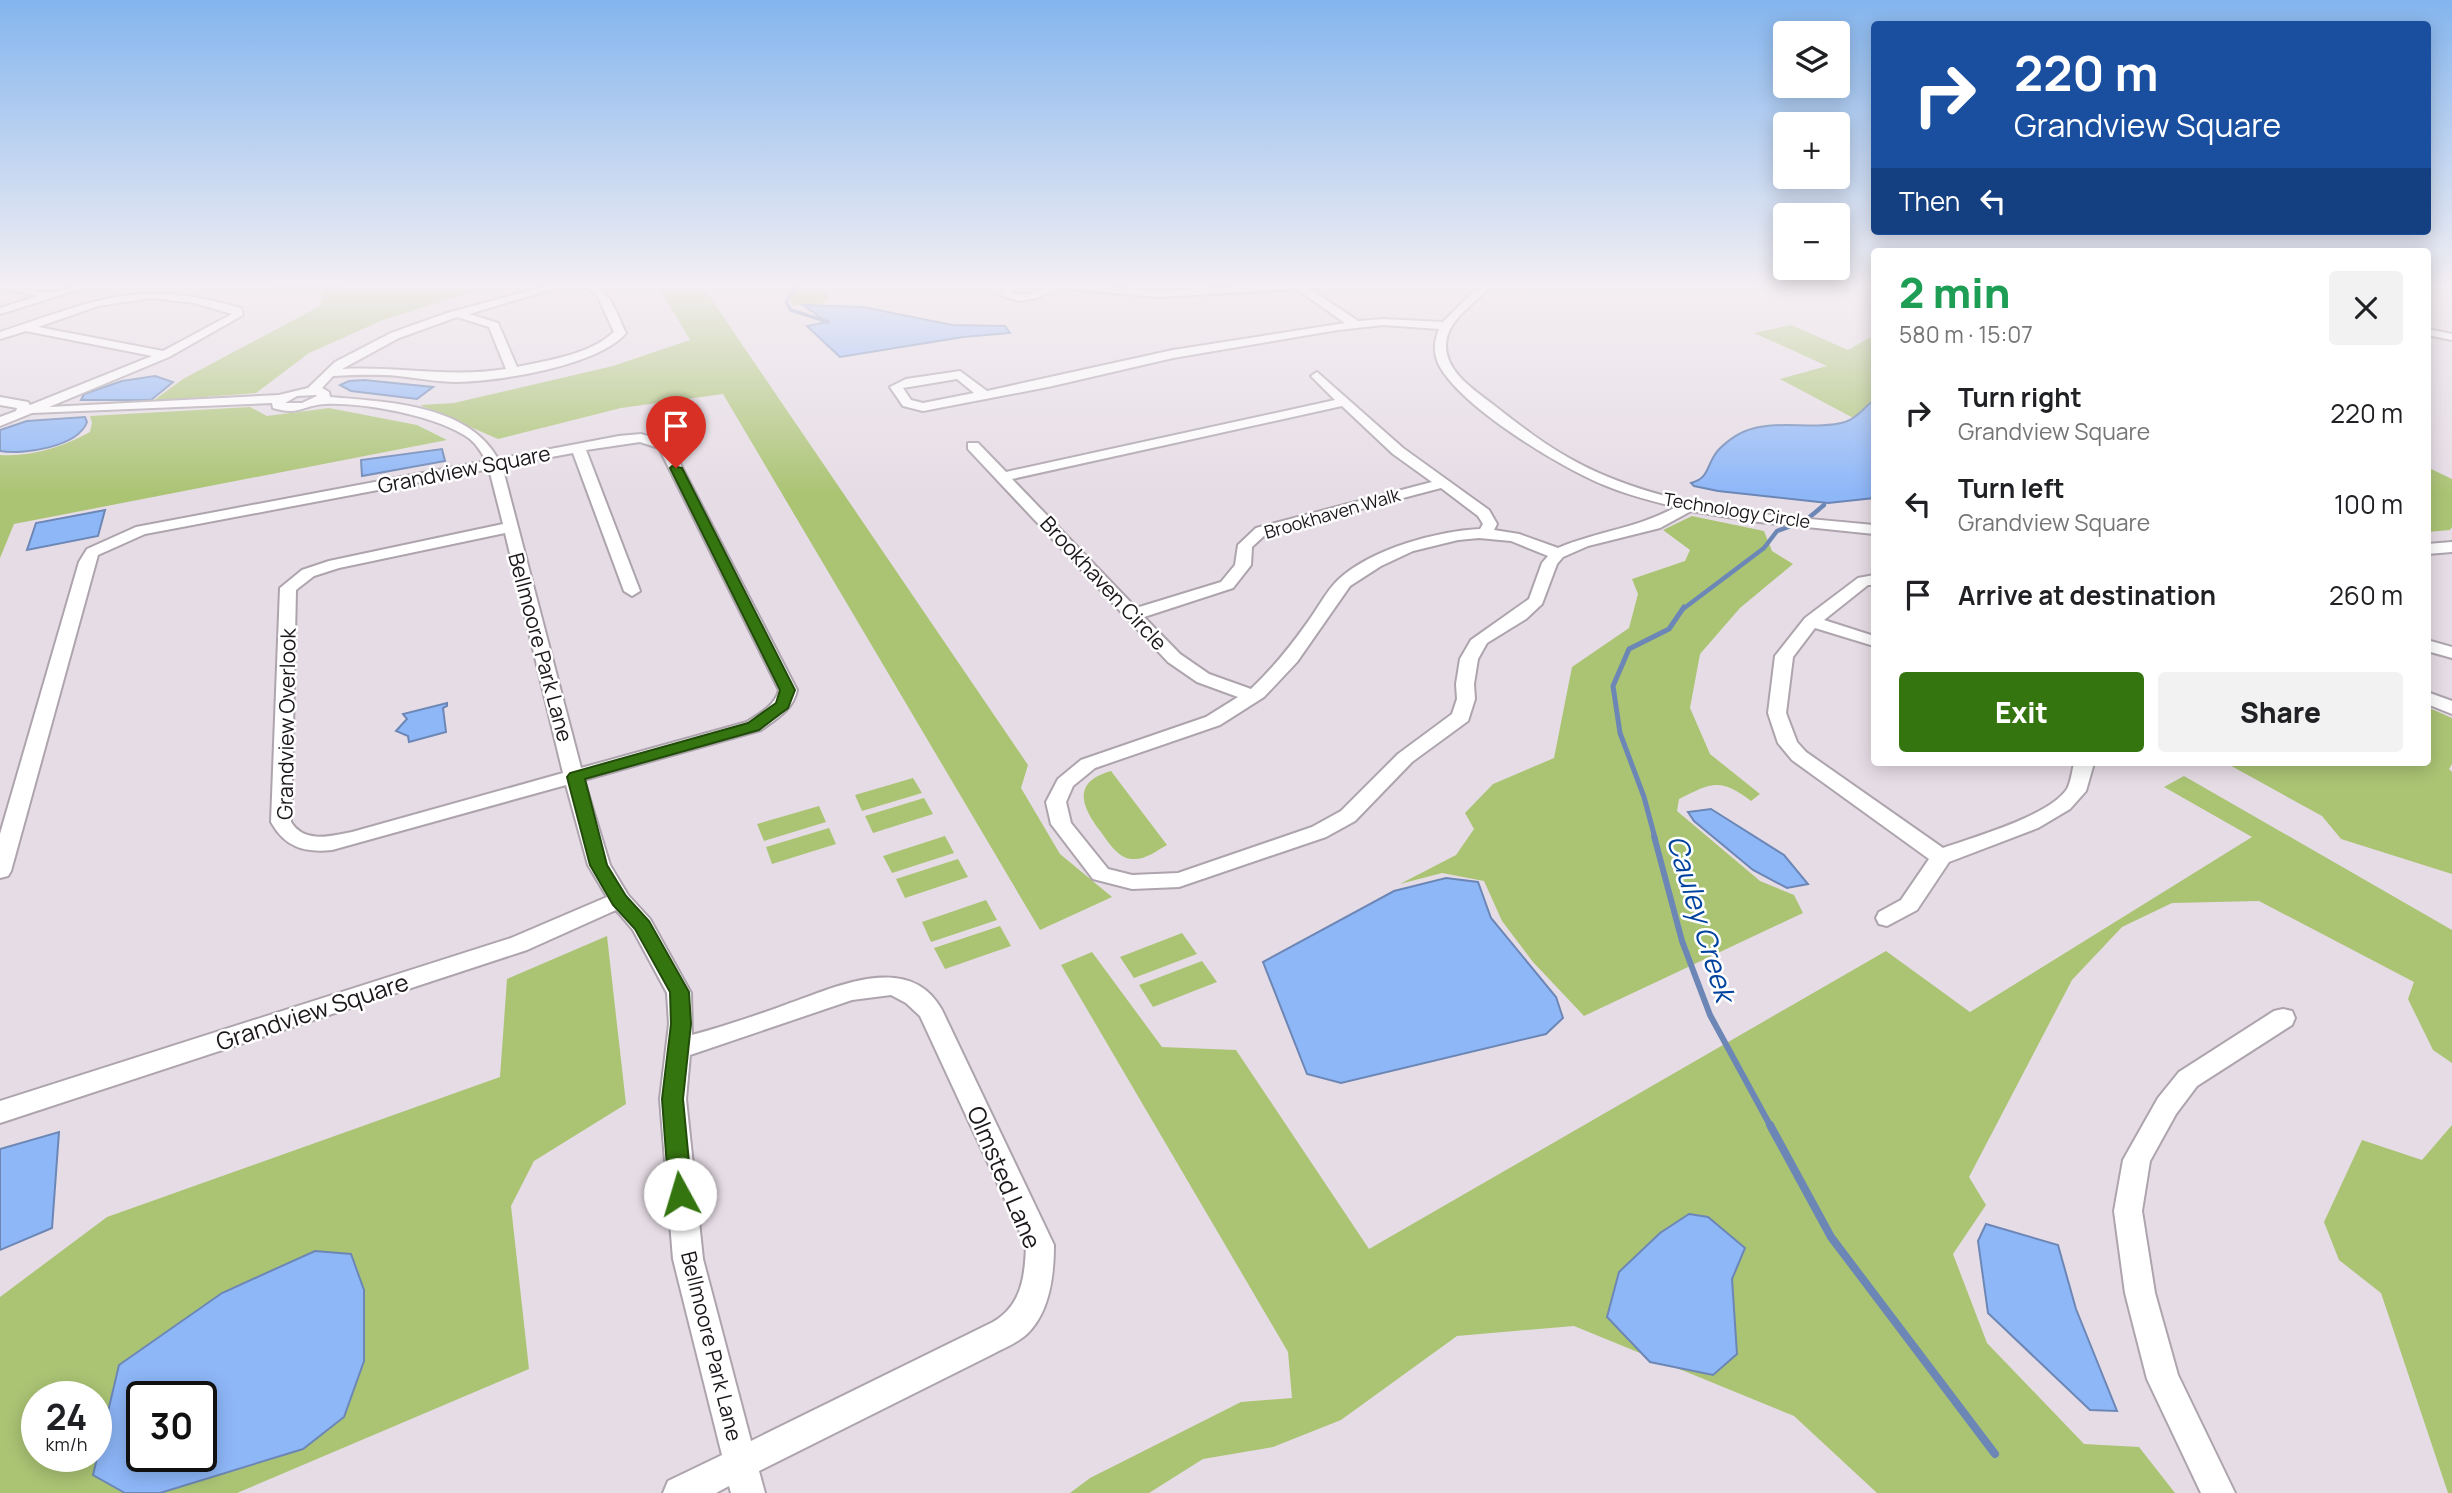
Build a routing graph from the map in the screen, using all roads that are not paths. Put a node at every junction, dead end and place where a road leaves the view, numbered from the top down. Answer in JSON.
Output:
{"nodes":[{"id":1,"x":158,"y":354,"type":"edge"},
{"id":2,"x":357,"y":354,"type":"edge"},
{"id":3,"x":506,"y":354,"type":"edge"},
{"id":4,"x":584,"y":354,"type":"edge"},
{"id":5,"x":1175,"y":354,"type":"edge"},
{"id":6,"x":1442,"y":354,"type":"edge"},
{"id":7,"x":165,"y":355,"type":"joint"},
{"id":8,"x":513,"y":371,"type":"junction"},
{"id":9,"x":330,"y":373,"type":"junction"},
{"id":10,"x":1317,"y":376,"type":"dead end"},
{"id":11,"x":984,"y":395,"type":"junction"},
{"id":12,"x":316,"y":396,"type":"junction"},
{"id":13,"x":0,"y":401,"type":"edge"},
{"id":14,"x":1343,"y":402,"type":"junction"},
{"id":15,"x":24,"y":410,"type":"junction"},
{"id":16,"x":0,"y":414,"type":"edge"},
{"id":17,"x":0,"y":422,"type":"edge"},
{"id":18,"x":973,"y":446,"type":"dead end"},
{"id":19,"x":579,"y":450,"type":"dead end"},
{"id":20,"x":494,"y":463,"type":"junction"},
{"id":21,"x":1003,"y":477,"type":"junction"},
{"id":22,"x":1441,"y":484,"type":"junction"},
{"id":23,"x":1661,"y":499,"type":"junction"},
{"id":24,"x":1689,"y":506,"type":"junction"},
{"id":25,"x":1650,"y":522,"type":"junction"},
{"id":26,"x":510,"y":527,"type":"junction"},
{"id":27,"x":1871,"y":530,"type":"edge"},
{"id":28,"x":1485,"y":533,"type":"junction"},
{"id":29,"x":2452,"y":547,"type":"edge"},
{"id":30,"x":2431,"y":549,"type":"edge"},
{"id":31,"x":1558,"y":554,"type":"junction"},
{"id":32,"x":1869,"y":580,"type":"edge"},
{"id":33,"x":632,"y":591,"type":"dead end"},
{"id":34,"x":1135,"y":614,"type":"junction"},
{"id":35,"x":1811,"y":622,"type":"junction"},
{"id":36,"x":1871,"y":640,"type":"edge"},
{"id":37,"x":2431,"y":646,"type":"edge"},
{"id":38,"x":2452,"y":653,"type":"edge"},
{"id":39,"x":1252,"y":696,"type":"junction"},
{"id":40,"x":2431,"y":699,"type":"edge"},
{"id":41,"x":2452,"y":708,"type":"edge"},
{"id":42,"x":2083,"y":766,"type":"edge"},
{"id":43,"x":576,"y":777,"type":"junction"},
{"id":44,"x":1941,"y":857,"type":"junction"},
{"id":45,"x":0,"y":871,"type":"edge"},
{"id":46,"x":620,"y":900,"type":"junction"},
{"id":47,"x":1887,"y":918,"type":"dead end"},
{"id":48,"x":2283,"y":1018,"type":"dead end"},
{"id":49,"x":678,"y":1049,"type":"junction"},
{"id":50,"x":0,"y":1112,"type":"edge"},
{"id":51,"x":741,"y":1464,"type":"junction"},
{"id":52,"x":680,"y":1493,"type":"edge"},
{"id":53,"x":748,"y":1493,"type":"edge"},
{"id":54,"x":2218,"y":1493,"type":"edge"}],
"edges":[{"from":1,"to":7,"type":"street"},
{"from":2,"to":9,"type":"street"},
{"from":3,"to":8,"type":"street"},
{"from":4,"to":8,"type":"street"},
{"from":5,"to":11,"type":"street"},
{"from":6,"to":23,"type":"street","name":"Technology Circle"},
{"from":7,"to":15,"type":"street"},
{"from":8,"to":9,"type":"street"},
{"from":9,"to":12,"type":"street"},
{"from":10,"to":14,"type":"street"},
{"from":11,"to":11,"type":"street"},
{"from":12,"to":15,"type":"street","name":"Bellmoore Park Lane"},
{"from":12,"to":20,"type":"street","name":"Bellmoore Park Lane"},
{"from":13,"to":15,"type":"street","name":"Bellmoore Park Lane"},
{"from":14,"to":21,"type":"street"},
{"from":14,"to":22,"type":"street"},
{"from":15,"to":16,"type":"street","name":"Bellmoore Park Lane"},
{"from":15,"to":17,"type":"street"},
{"from":18,"to":21,"type":"street","name":"Brookhaven Circle"},
{"from":19,"to":33,"type":"street"},
{"from":20,"to":26,"type":"street","name":"Bellmoore Park Lane"},
{"from":20,"to":43,"type":"street","name":"Grandview Square"},
{"from":20,"to":45,"type":"street","name":"Grandview Square"},
{"from":21,"to":34,"type":"street","name":"Brookhaven Circle"},
{"from":22,"to":28,"type":"street"},
{"from":22,"to":34,"type":"street","name":"Brookhaven Walk"},
{"from":23,"to":24,"type":"street","name":"Technology Circle"},
{"from":23,"to":25,"type":"street"},
{"from":24,"to":25,"type":"street"},
{"from":24,"to":27,"type":"street","name":"Technology Circle"},
{"from":25,"to":31,"type":"street"},
{"from":26,"to":43,"type":"street","name":"Bellmoore Park Lane"},
{"from":26,"to":43,"type":"street","name":"Grandview Overlook"},
{"from":28,"to":31,"type":"street"},
{"from":28,"to":39,"type":"street"},
{"from":29,"to":30,"type":"street"},
{"from":31,"to":39,"type":"street"},
{"from":32,"to":35,"type":"street"},
{"from":34,"to":39,"type":"street","name":"Brookhaven Circle"},
{"from":35,"to":36,"type":"street"},
{"from":35,"to":44,"type":"street"},
{"from":37,"to":38,"type":"street"},
{"from":40,"to":41,"type":"street"},
{"from":42,"to":44,"type":"street"},
{"from":43,"to":46,"type":"street","name":"Bellmoore Park Lane"},
{"from":44,"to":47,"type":"street"},
{"from":46,"to":49,"type":"street","name":"Bellmoore Park Lane"},
{"from":46,"to":50,"type":"street","name":"Grandview Square"},
{"from":48,"to":54,"type":"street"},
{"from":49,"to":51,"type":"street","name":"Bellmoore Park Lane"},
{"from":49,"to":51,"type":"street","name":"Olmsted Lane"},
{"from":51,"to":52,"type":"street","name":"Olmsted Lane"},
{"from":51,"to":53,"type":"street","name":"Bellmoore Park Lane"}]}
